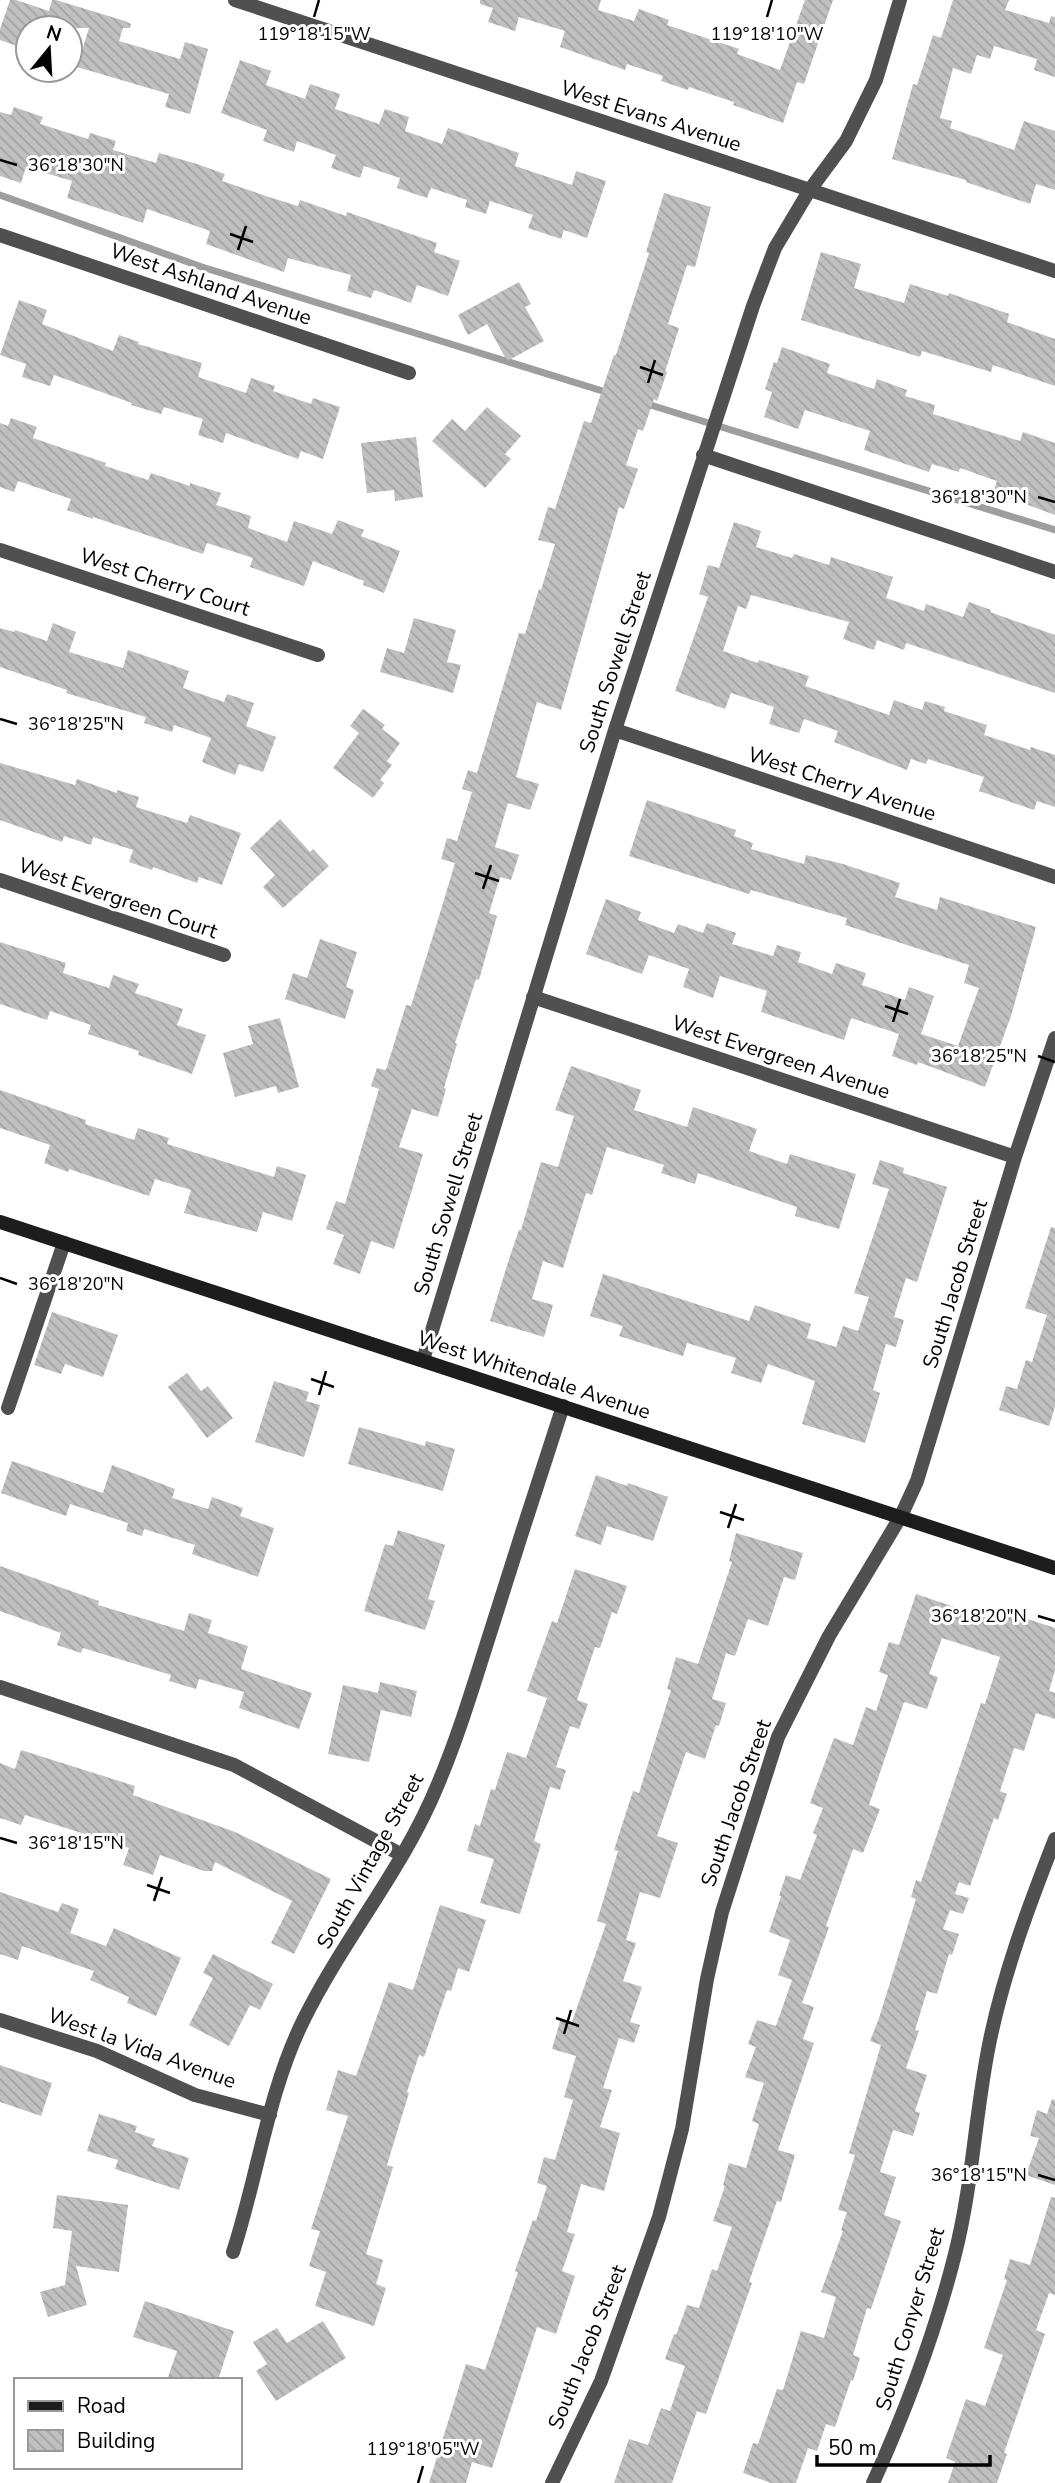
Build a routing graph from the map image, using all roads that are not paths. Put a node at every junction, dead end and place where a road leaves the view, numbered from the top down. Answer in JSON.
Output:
{"nodes":[{"id":1,"x":235,"y":0,"type":"edge"},
{"id":2,"x":900,"y":0,"type":"edge"},
{"id":3,"x":809,"y":191,"type":"junction"},
{"id":4,"x":0,"y":235,"type":"edge"},
{"id":5,"x":1055,"y":271,"type":"edge"},
{"id":6,"x":409,"y":373,"type":"dead end"},
{"id":7,"x":703,"y":454,"type":"junction"},
{"id":8,"x":0,"y":550,"type":"edge"},
{"id":9,"x":1055,"y":572,"type":"edge"},
{"id":10,"x":318,"y":655,"type":"dead end"},
{"id":11,"x":615,"y":730,"type":"junction"},
{"id":12,"x":1055,"y":877,"type":"edge"},
{"id":13,"x":0,"y":880,"type":"edge"},
{"id":14,"x":223,"y":955,"type":"dead end"},
{"id":15,"x":533,"y":998,"type":"junction"},
{"id":16,"x":1055,"y":1038,"type":"edge"},
{"id":17,"x":1016,"y":1157,"type":"junction"},
{"id":18,"x":0,"y":1222,"type":"edge"},
{"id":19,"x":64,"y":1243,"type":"junction"},
{"id":20,"x":423,"y":1360,"type":"junction"},
{"id":21,"x":563,"y":1406,"type":"junction"},
{"id":22,"x":8,"y":1408,"type":"dead end"},
{"id":23,"x":901,"y":1516,"type":"junction"},
{"id":24,"x":1055,"y":1568,"type":"edge"},
{"id":25,"x":0,"y":1687,"type":"edge"},
{"id":26,"x":1055,"y":1839,"type":"edge"},
{"id":27,"x":402,"y":1855,"type":"junction"},
{"id":28,"x":0,"y":2020,"type":"edge"},
{"id":29,"x":270,"y":2115,"type":"junction"},
{"id":30,"x":233,"y":2252,"type":"dead end"},
{"id":31,"x":552,"y":2483,"type":"edge"},
{"id":32,"x":873,"y":2483,"type":"edge"}],
"edges":[{"from":1,"to":3,"type":"street","name":"West Evans Avenue"},
{"from":2,"to":3,"type":"street","name":"South Sowell Street"},
{"from":3,"to":5,"type":"street","name":"West Evans Avenue"},
{"from":3,"to":7,"type":"street","name":"South Sowell Street"},
{"from":4,"to":6,"type":"street","name":"West Ashland Avenue"},
{"from":7,"to":9,"type":"street"},
{"from":7,"to":11,"type":"street","name":"South Sowell Street"},
{"from":8,"to":10,"type":"street","name":"West Cherry Court"},
{"from":11,"to":12,"type":"street","name":"West Cherry Avenue"},
{"from":11,"to":15,"type":"street","name":"South Sowell Street"},
{"from":13,"to":14,"type":"street","name":"West Evergreen Court"},
{"from":15,"to":17,"type":"street","name":"West Evergreen Avenue"},
{"from":15,"to":20,"type":"street","name":"South Sowell Street"},
{"from":16,"to":17,"type":"street","name":"South Jacob Street"},
{"from":17,"to":23,"type":"street","name":"South Jacob Street"},
{"from":18,"to":19,"type":"street","name":"West Whitendale Avenue"},
{"from":19,"to":20,"type":"street","name":"West Whitendale Avenue"},
{"from":19,"to":22,"type":"street"},
{"from":20,"to":21,"type":"street","name":"West Whitendale Avenue"},
{"from":21,"to":23,"type":"street","name":"West Whitendale Avenue"},
{"from":21,"to":27,"type":"street","name":"South Vintage Street"},
{"from":23,"to":24,"type":"street","name":"West Whitendale Avenue"},
{"from":23,"to":31,"type":"street","name":"South Jacob Street"},
{"from":25,"to":27,"type":"street"},
{"from":26,"to":32,"type":"street","name":"South Conyer Street"},
{"from":27,"to":29,"type":"street","name":"South Vintage Street"},
{"from":28,"to":29,"type":"street","name":"West la Vida Avenue"},
{"from":29,"to":30,"type":"street","name":"South Vintage Street"}]}
